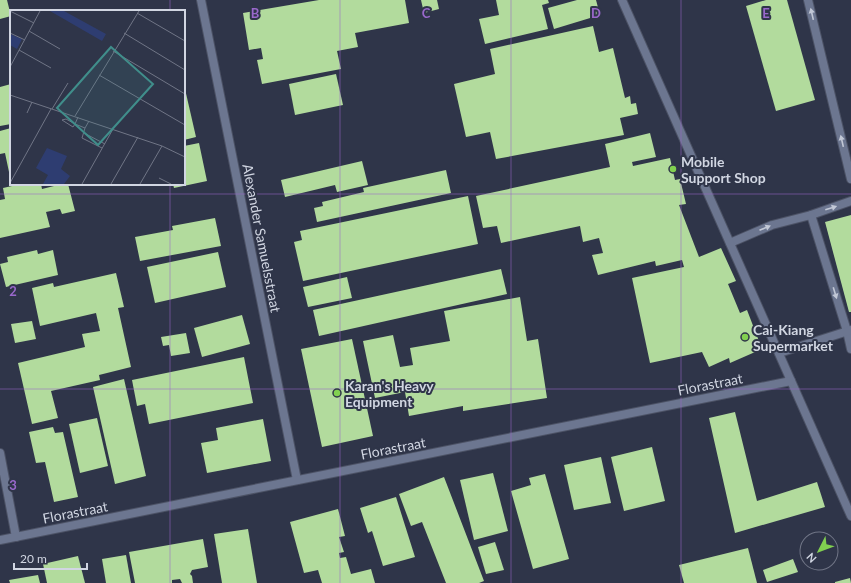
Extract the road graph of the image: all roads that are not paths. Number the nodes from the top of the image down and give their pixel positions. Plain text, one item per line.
1 (201, 0) edge
2 (622, 0) edge
3 (808, 0) edge
4 (851, 178) edge
5 (851, 202) edge
6 (811, 215) junction
7 (730, 243) junction
8 (849, 330) edge
9 (851, 349) edge
10 (779, 353) junction
11 (791, 381) junction
12 (0, 453) edge
13 (297, 480) junction
14 (851, 516) edge
15 (16, 537) junction
16 (0, 540) edge

1 - 13 street, Alexander Samuelsstraat
2 - 7 street
4 -> 3 street
6 -> 5 street
7 -> 6 street
6 -> 8 street
7 - 10 street
8 - 9 street
8 - 10 street
10 - 11 street
11 - 13 street, Florastraat
11 - 14 street
12 - 15 street
13 - 15 street, Florastraat
15 - 16 street, Florastraat

